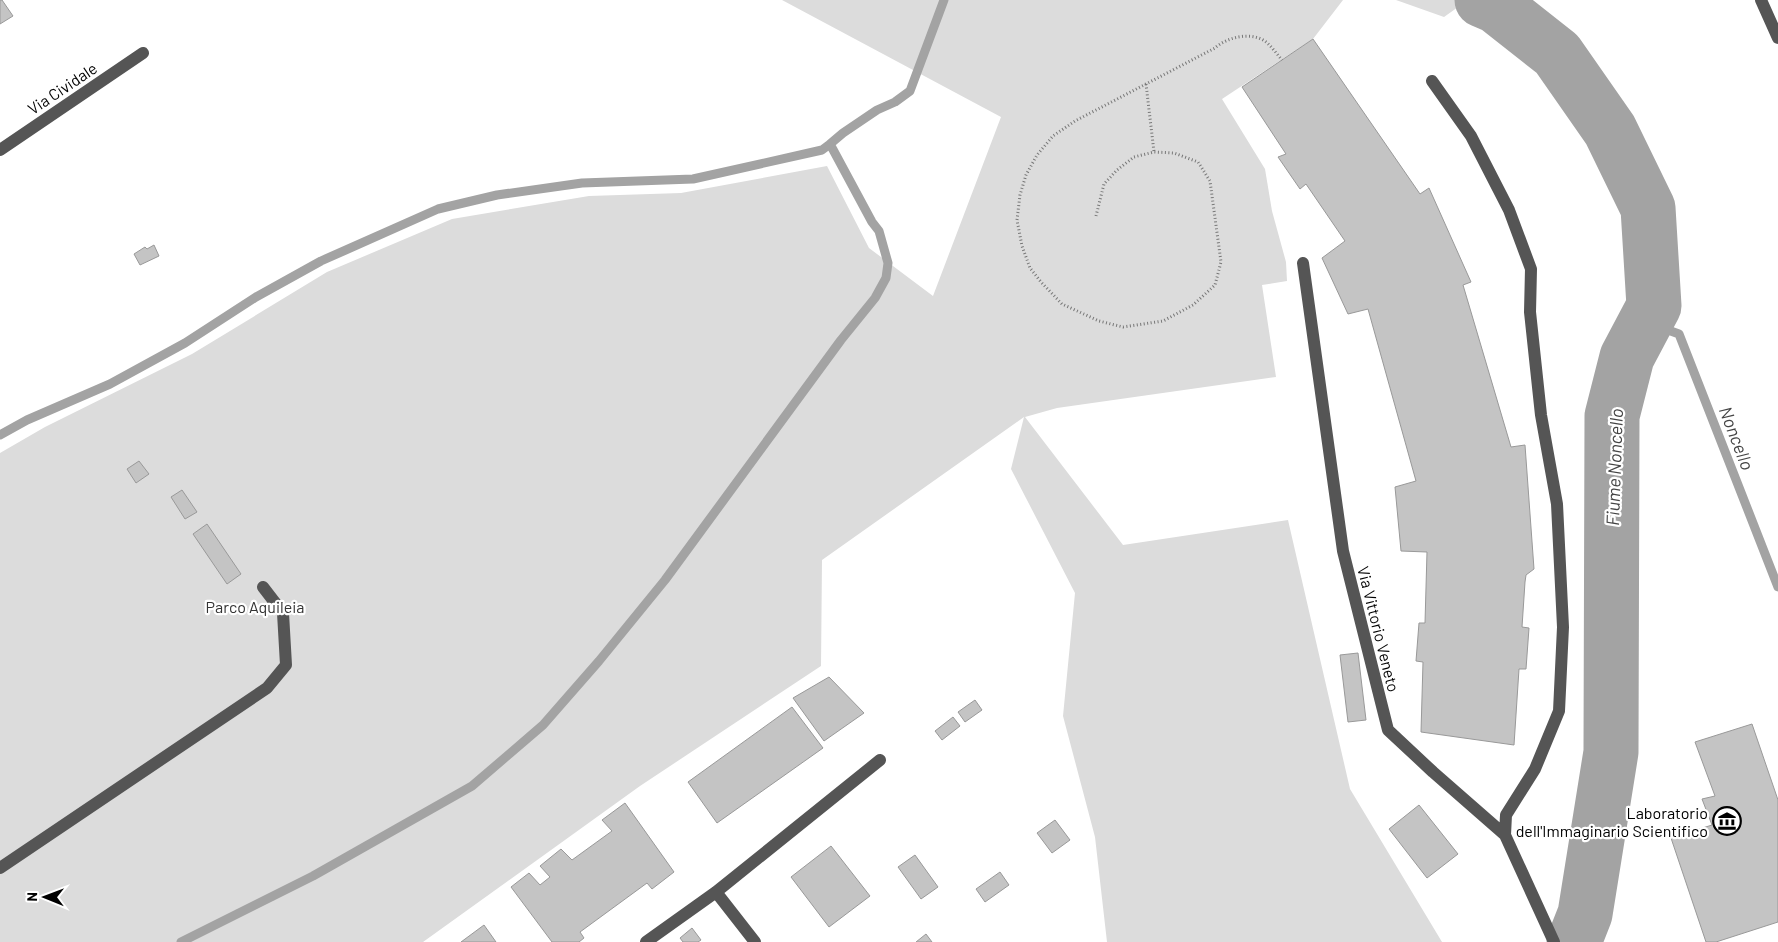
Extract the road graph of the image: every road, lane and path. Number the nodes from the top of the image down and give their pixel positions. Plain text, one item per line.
1 (1761, 0) edge
2 (1778, 38) edge
3 (143, 53) dead end
4 (1282, 60) dead end
5 (1432, 81) dead end
6 (1146, 84) junction
7 (0, 150) edge
8 (1154, 152) junction
9 (1096, 216) dead end
10 (1303, 263) dead end
11 (263, 587) dead end
12 (880, 760) dead end
13 (1505, 835) junction
14 (0, 868) edge
15 (716, 892) junction
16 (646, 942) edge
17 (756, 942) edge
18 (1554, 942) edge

1 - 2 street
3 - 7 street, Via Cividale
4 - 6 path
5 - 13 street
6 - 8 path
6 - 8 path
8 - 9 path
10 - 13 street, Via Vittorio Veneto
11 - 14 street
12 - 15 street
13 - 18 street, Via Vittorio Veneto
15 - 16 street
15 - 17 street

